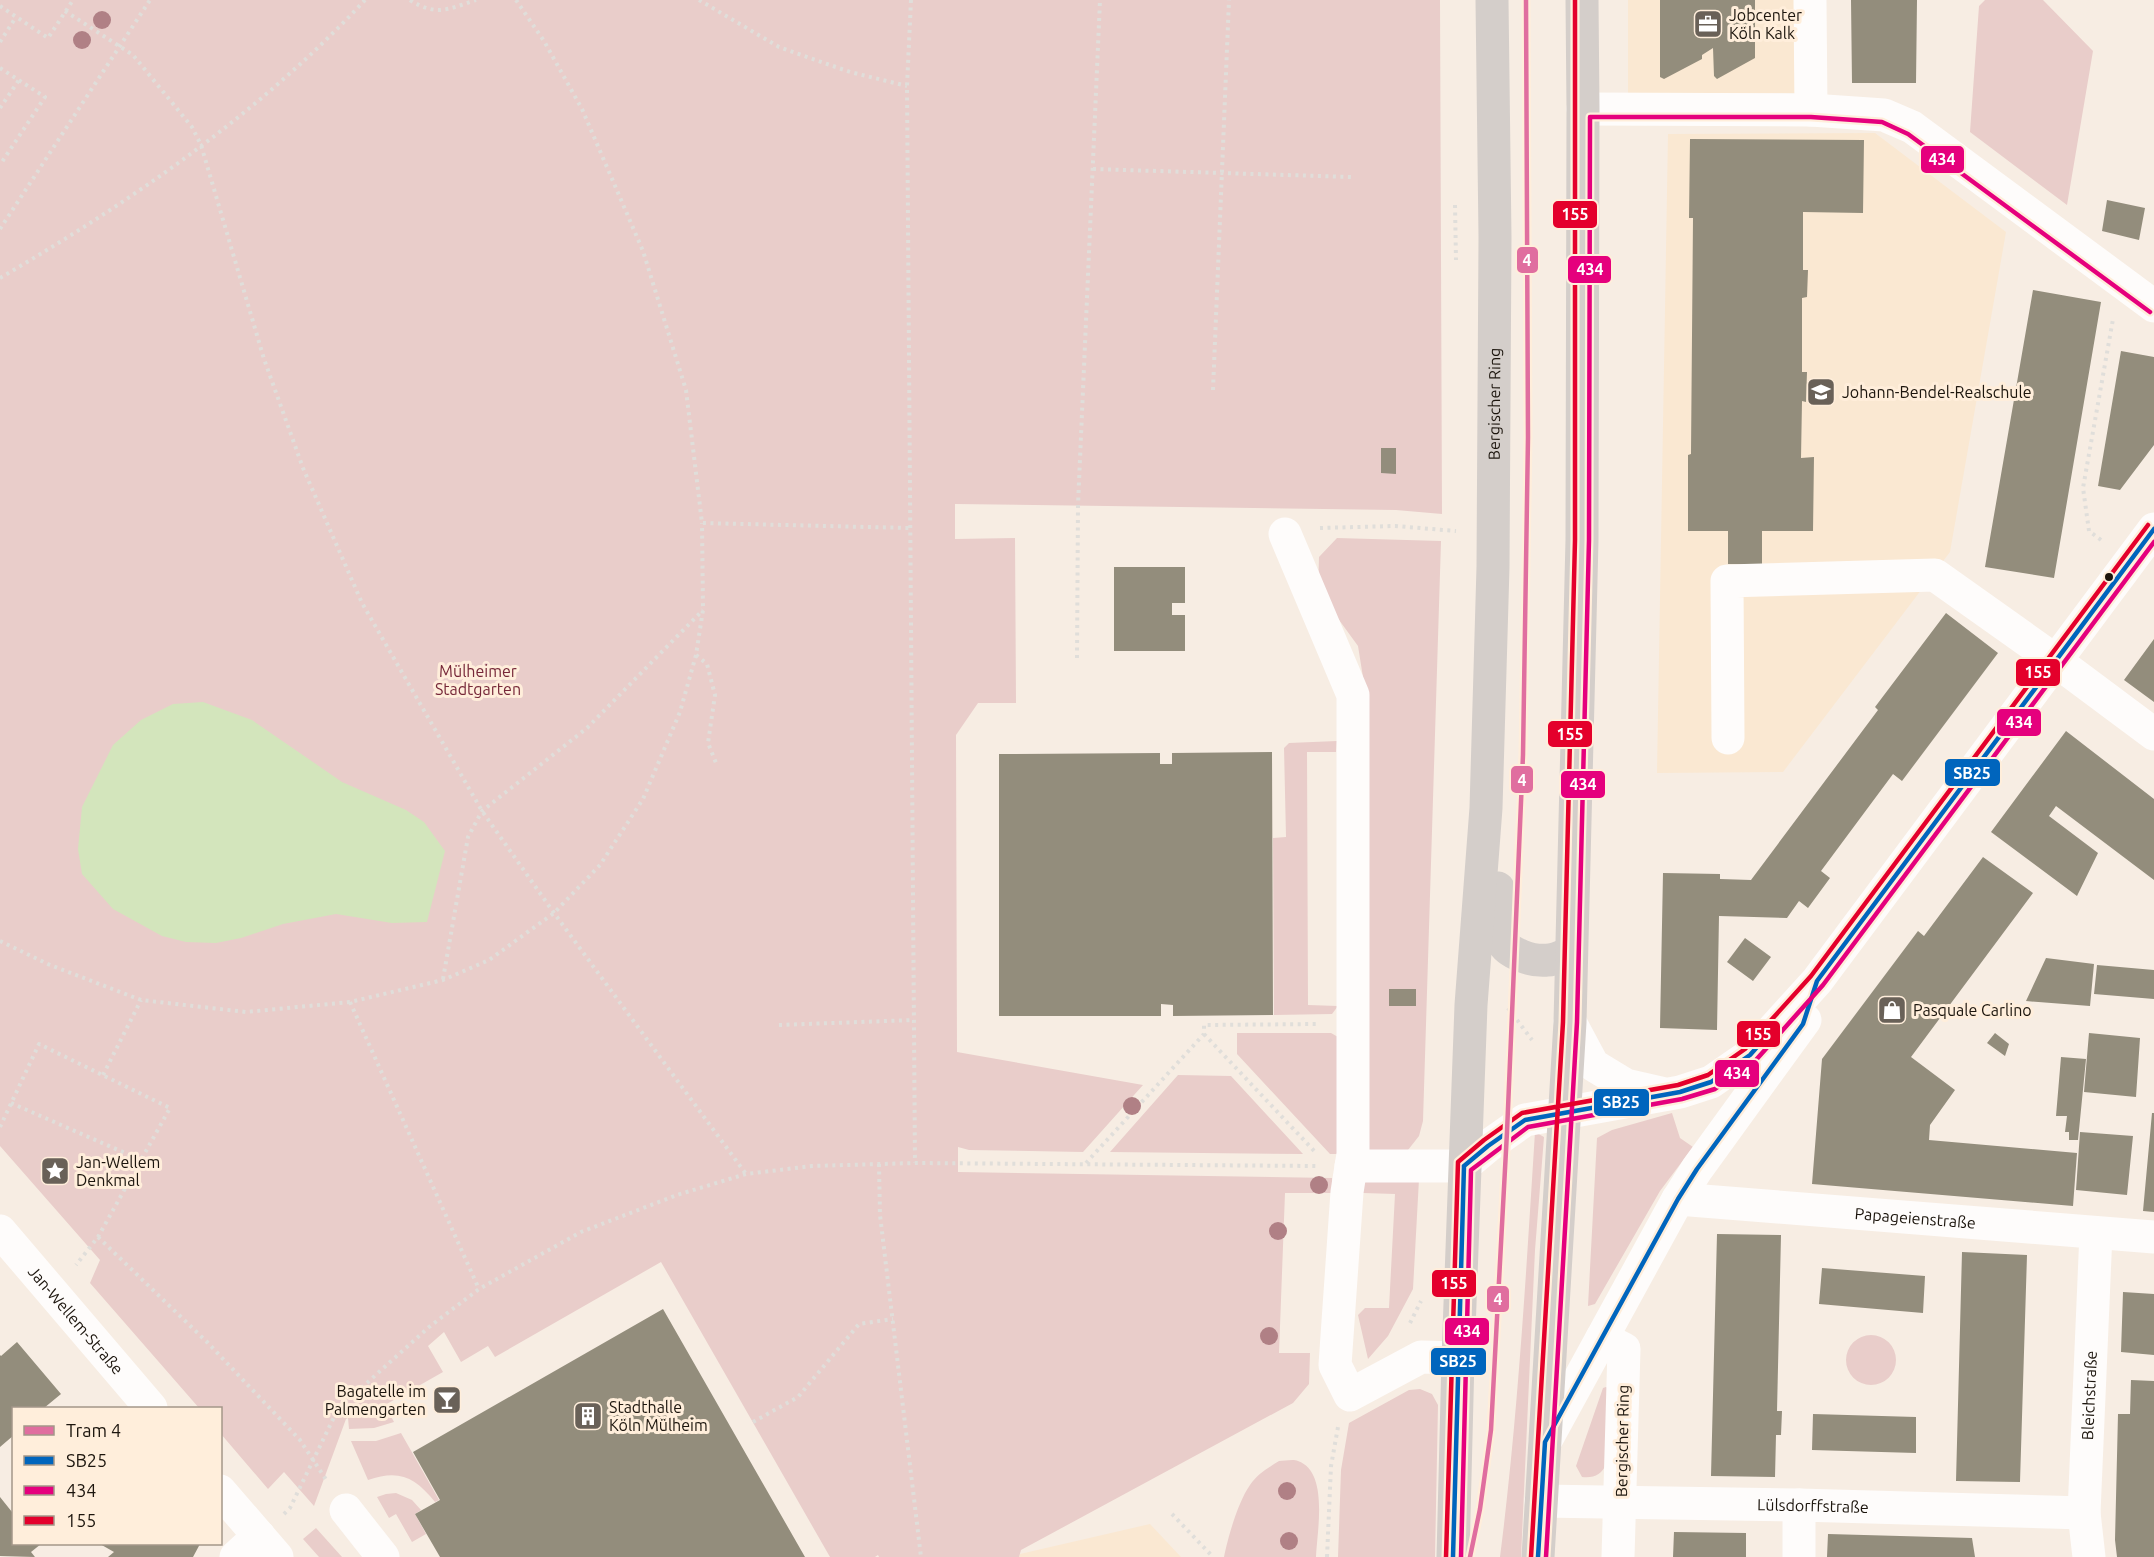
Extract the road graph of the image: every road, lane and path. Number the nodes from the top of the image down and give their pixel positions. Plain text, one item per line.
1 (73, 0) edge
2 (150, 0) edge
3 (365, 0) edge
4 (410, 0) edge
5 (476, 0) edge
6 (516, 0) edge
7 (699, 0) edge
8 (911, 0) edge
9 (1100, 0) edge
10 (1229, 0) edge
11 (1492, 0) edge
12 (1582, 0) edge
13 (1810, 0) edge
14 (0, 6) edge
15 (65, 11) junction
16 (16, 17) junction
17 (0, 42) edge
18 (120, 46) junction
19 (0, 68) edge
20 (19, 80) junction
21 (907, 86) junction
22 (0, 108) edge
23 (1583, 109) junction
24 (1811, 110) junction
25 (201, 145) junction
26 (0, 165) edge
27 (1093, 169) junction
28 (1222, 173) junction
29 (1351, 177) dead end
30 (1455, 201) dead end
31 (0, 230) edge
32 (1456, 271) dead end
33 (0, 278) edge
34 (2119, 280) junction
35 (2154, 306) edge
36 (1214, 390) dead end
37 (702, 523) junction
38 (910, 528) junction
39 (2154, 529) edge
40 (1285, 534) joint
41 (1457, 543) dead end
42 (2130, 561) junction
43 (703, 610) junction
44 (696, 655) junction
45 (1077, 658) dead end
46 (2056, 661) junction
47 (2154, 734) edge
48 (1728, 738) dead end
49 (716, 763) dead end
50 (1486, 808) junction
51 (482, 811) junction
52 (554, 913) junction
53 (0, 941) edge
54 (1571, 953) junction
55 (443, 980) junction
56 (1817, 981) junction
57 (141, 1000) junction
58 (1503, 1001) dead end
59 (350, 1002) junction
60 (914, 1020) junction
61 (1569, 1022) junction
62 (1354, 1023) junction
63 (779, 1025) dead end
64 (1204, 1034) junction
65 (1534, 1042) dead end
66 (103, 1075) junction
67 (1669, 1094) junction
68 (11, 1103) junction
69 (1564, 1112) junction
70 (0, 1127) edge
71 (141, 1160) junction
72 (915, 1163) junction
73 (879, 1164) junction
74 (1085, 1164) junction
75 (1339, 1166) junction
76 (1464, 1166) junction
77 (746, 1174) junction
78 (1678, 1199) junction
79 (2096, 1233) junction
80 (1, 1234) edge
81 (98, 1237) junction
82 (2154, 1237) edge
83 (479, 1289) junction
84 (53, 1294) junction
85 (893, 1319) junction
86 (1602, 1338) junction
87 (1458, 1358) junction
88 (150, 1407) edge
89 (753, 1422) dead end
90 (1545, 1442) junction
91 (313, 1460) junction
92 (222, 1494) edge
93 (1541, 1501) junction
94 (1620, 1502) junction
95 (1799, 1505) junction
96 (346, 1510) dead end
97 (2084, 1513) junction
98 (1172, 1514) dead end
99 (257, 1550) edge
100 (383, 1557) edge
101 (921, 1557) edge
102 (1213, 1557) edge
103 (1453, 1557) edge
104 (1538, 1557) edge
105 (1618, 1557) edge
106 (1799, 1557) edge
107 (2089, 1557) edge

1 - 15 path
2 - 18 path
3 - 25 path
4 - 5 path
6 - 37 path
7 - 21 path
8 - 21 path
9 - 27 path
10 - 28 path
11 - 50 main road, Bergischer Ring
12 - 23 main road
13 - 24 street
14 - 16 path
15 - 16 path
15 - 18 path
16 - 17 path
18 - 25 path
18 - 31 path
19 - 20 path
20 - 22 path
20 - 26 path
21 - 38 path
23 - 24 street
23 - 54 main road
24 - 34 street
25 - 33 path
25 - 51 path
27 - 28 path
27 - 45 path
28 - 29 path
28 - 36 path
30 - 32 path
34 - 35 street
34 - 42 path
37 - 38 path
37 - 43 path
38 - 60 path
39 - 42 street
40 - 41 path
40 - 62 street
42 - 46 street
43 - 44 path
43 - 51 path
44 - 49 path
44 - 52 path
46 - 47 street
46 - 48 street
46 - 56 street
50 - 54 main road
50 - 76 main road, Bergischer Ring
51 - 52 path
51 - 55 path
52 - 55 path
52 - 77 path
53 - 57 path
54 - 61 main road
55 - 59 path
56 - 67 street
56 - 78 street
57 - 59 path
57 - 66 path
58 - 65 path
59 - 83 path
60 - 63 path
60 - 72 path
61 - 67 street
61 - 69 main road
62 - 64 path
62 - 75 street
64 - 74 path
64 - 75 path
66 - 68 path
66 - 71 path
67 - 69 street
68 - 70 path
68 - 71 path
69 - 76 street
69 - 90 main road
71 - 81 path
72 - 73 path
72 - 74 path
73 - 77 path
73 - 85 path
74 - 75 path
75 - 76 street
75 - 87 street
76 - 87 main road
77 - 83 path
78 - 79 street, Papageienstraße
78 - 86 street
79 - 82 street, Papageienstraße
79 - 97 street, Bleichstraße
80 - 84 street, Jan-Wellem-Straße
81 - 84 path
81 - 91 path
83 - 91 path
84 - 88 street, Jan-Wellem-Straße
85 - 89 path
85 - 101 path
86 - 90 street
86 - 94 street, Bergischer Ring
87 - 103 main road
90 - 93 main road
91 - 99 path
92 - 99 street
93 - 94 street, Lülsdorffstraße
93 - 104 main road
94 - 95 street, Lülsdorffstraße
94 - 105 street, Bergischer Ring
95 - 97 street, Lülsdorffstraße
95 - 106 street
96 - 100 street
97 - 107 street, Bleichstraße
98 - 102 path

